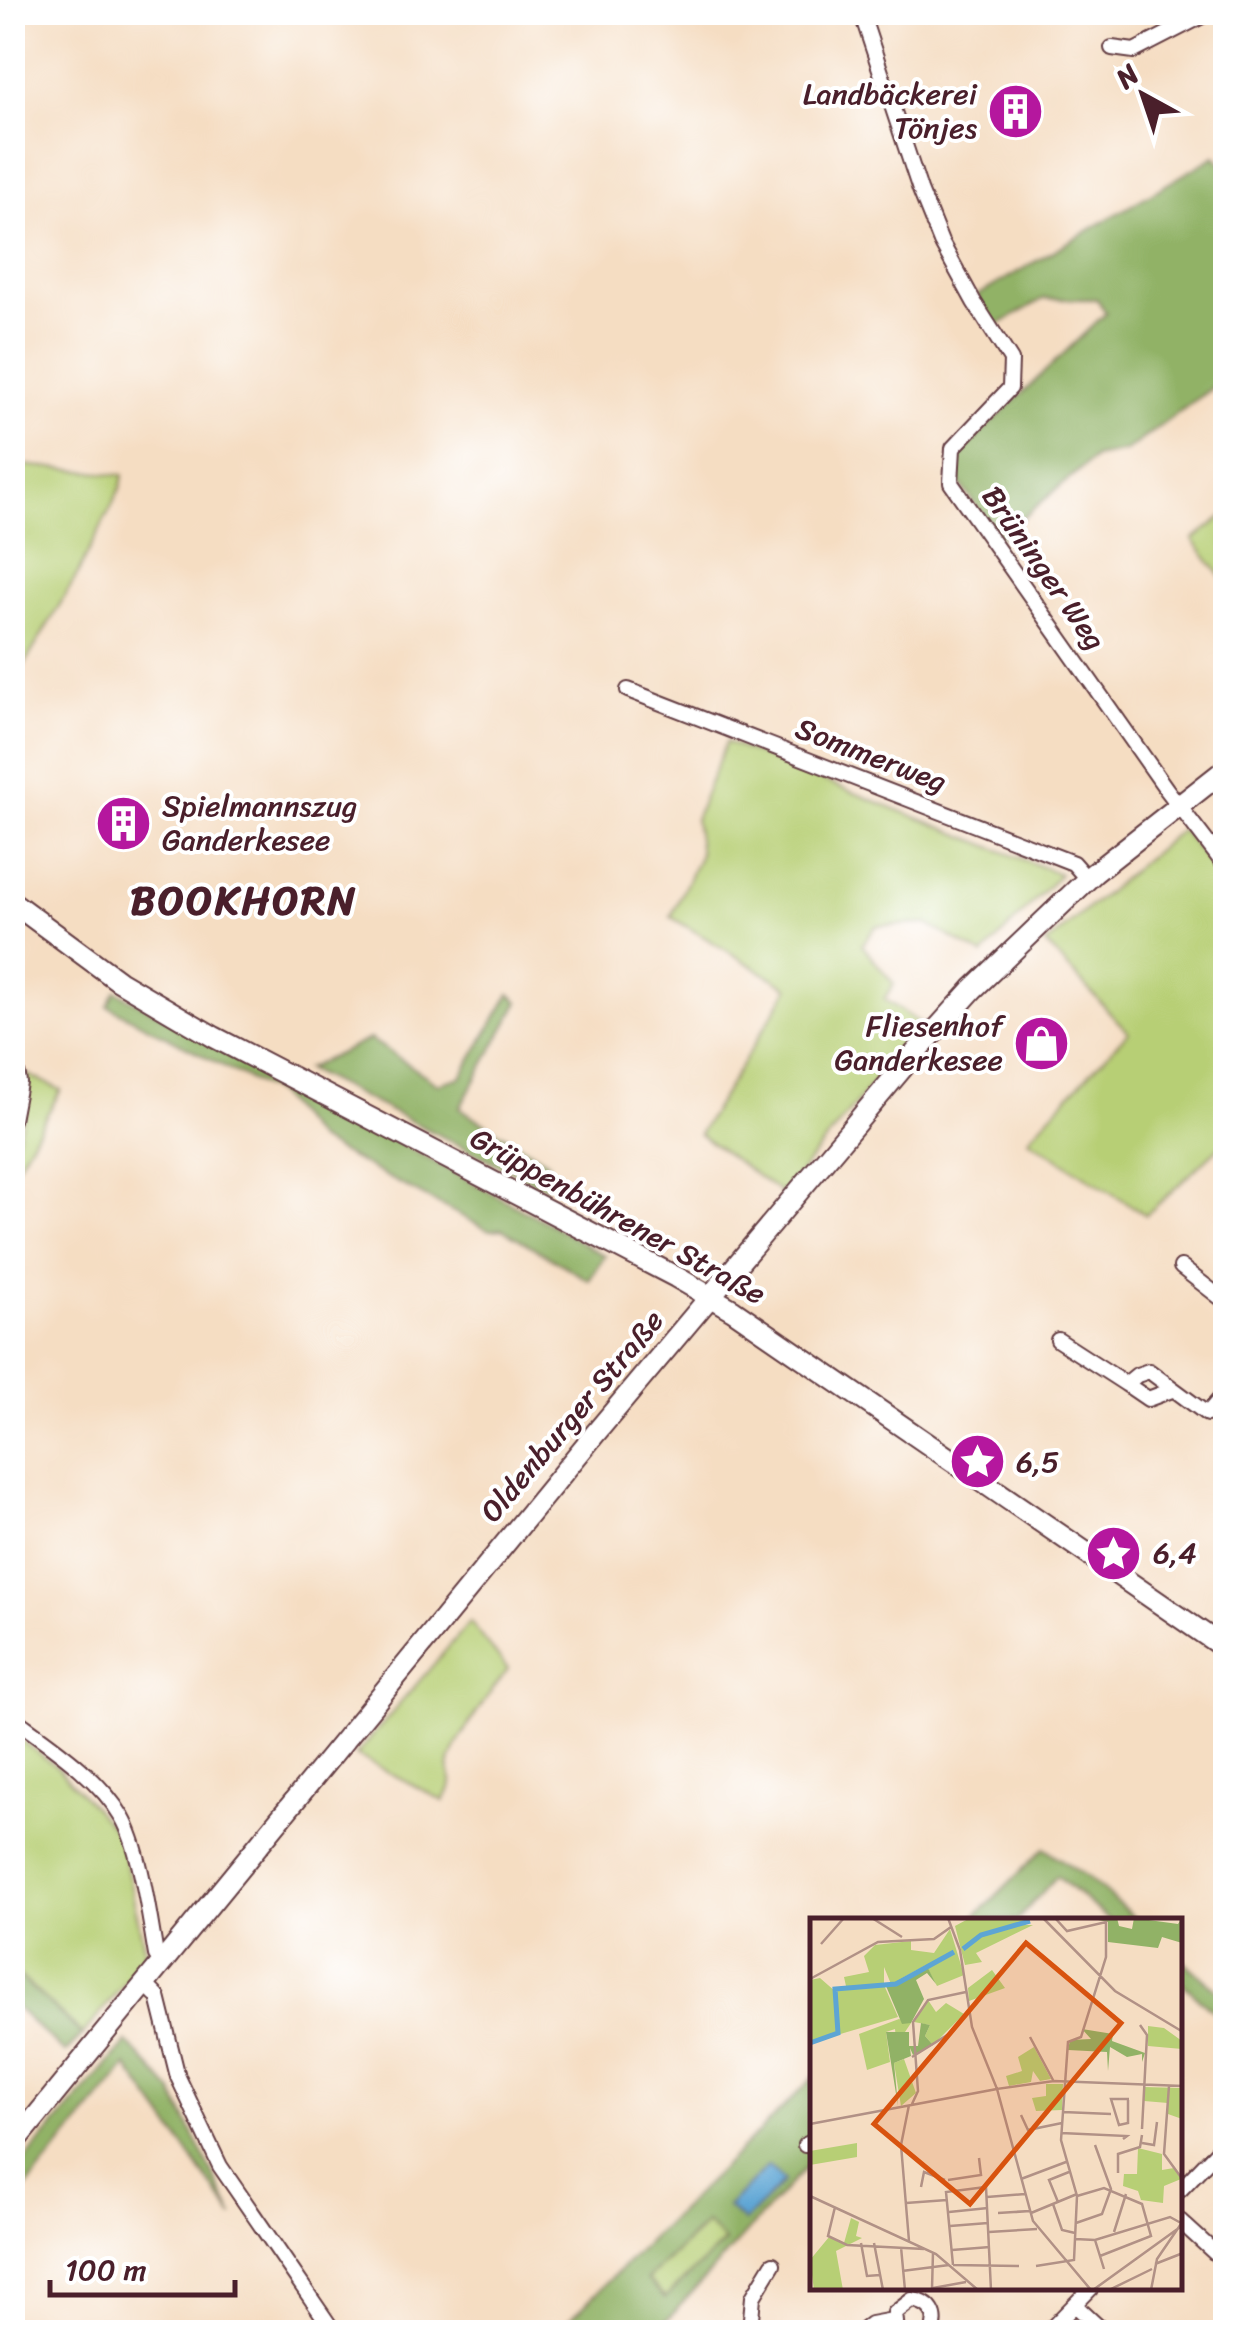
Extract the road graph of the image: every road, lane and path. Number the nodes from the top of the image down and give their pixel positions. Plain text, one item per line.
1 (862, 12) edge
2 (1210, 12) edge
3 (1112, 48) dead end
4 (628, 690) dead end
5 (1226, 769) edge
6 (1180, 804) junction
7 (1226, 867) edge
8 (1087, 880) junction
9 (12, 902) edge
10 (12, 1042) edge
11 (12, 1120) edge
12 (1181, 1267) dead end
13 (710, 1296) junction
14 (1226, 1302) edge
15 (1058, 1340) dead end
16 (1126, 1384) junction
17 (1172, 1390) junction
18 (1226, 1392) edge
19 (1226, 1649) edge
20 (12, 1716) edge
21 (162, 1961) junction
22 (144, 1983) junction
23 (1226, 2142) edge
24 (12, 2146) edge
25 (1183, 2187) edge
26 (1183, 2224) edge
27 (1226, 2263) edge
28 (773, 2264) dead end
29 (1089, 2290) edge
30 (922, 2294) edge
31 (1075, 2305) junction
32 (895, 2326) edge
33 (334, 2332) edge
34 (752, 2332) edge
35 (861, 2332) edge
36 (932, 2332) edge
37 (1048, 2332) edge
38 (1104, 2332) edge

1 - 6 street, Brüninger Weg
2 - 3 street
4 - 8 street, Sommerweg
5 - 6 street, Oldenburger Straße
6 - 7 street, Brüninger Weg
6 - 8 street, Oldenburger Straße
8 - 13 street, Oldenburger Straße
9 - 13 street, Grüppenbührener Straße
10 - 11 street
12 - 14 street
13 - 19 street, Grüppenbührener Straße
13 - 21 street, Oldenburger Straße
15 - 16 street
16 - 17 street
16 - 17 street
17 - 18 street
20 - 21 street
21 - 22 street, Oldenburger Straße
22 - 24 street, Oldenburger Straße
22 - 33 street
23 - 25 street
26 - 27 street
28 - 34 street
29 - 31 street
30 - 32 street
30 - 36 street
31 - 37 street
31 - 38 street
32 - 35 street

